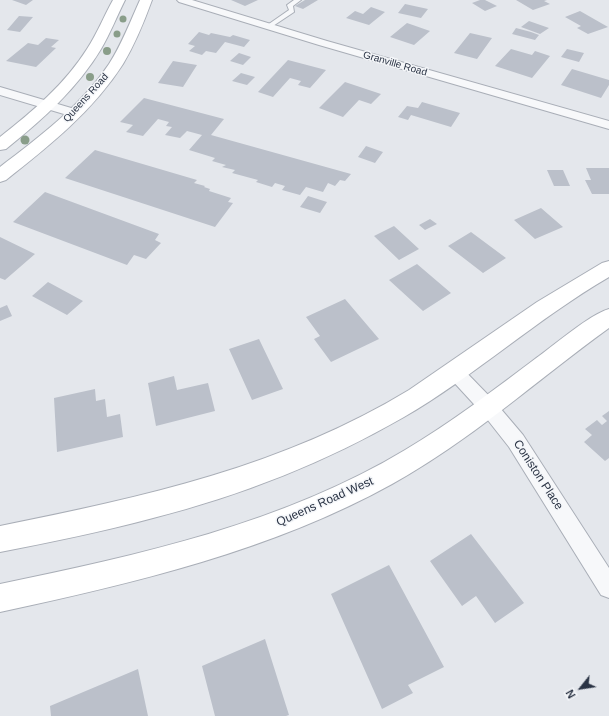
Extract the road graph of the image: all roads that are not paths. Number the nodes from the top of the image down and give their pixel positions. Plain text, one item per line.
1 (119, 0) edge
2 (146, 0) edge
3 (182, 0) edge
4 (298, 0) edge
5 (268, 27) junction
6 (0, 91) edge
7 (48, 105) junction
8 (74, 113) junction
9 (609, 125) edge
10 (0, 145) edge
11 (0, 176) edge
12 (609, 268) edge
13 (609, 317) edge
14 (455, 372) junction
15 (489, 408) junction
16 (0, 539) edge
17 (609, 587) edge
18 (0, 598) edge

1 - 7 street, Queens Road
2 - 8 street, Queens Road
3 - 5 street, Granville Road
4 - 5 lane
5 - 9 street, Granville Road
6 - 7 street
7 - 8 street
7 - 10 street, Queens Road
8 - 11 street, Queens Road
12 - 14 street
13 - 15 street, Queens Road West
14 - 15 street, Coniston Place
14 - 16 street
15 - 17 street, Coniston Place
15 - 18 street, Queens Road West

